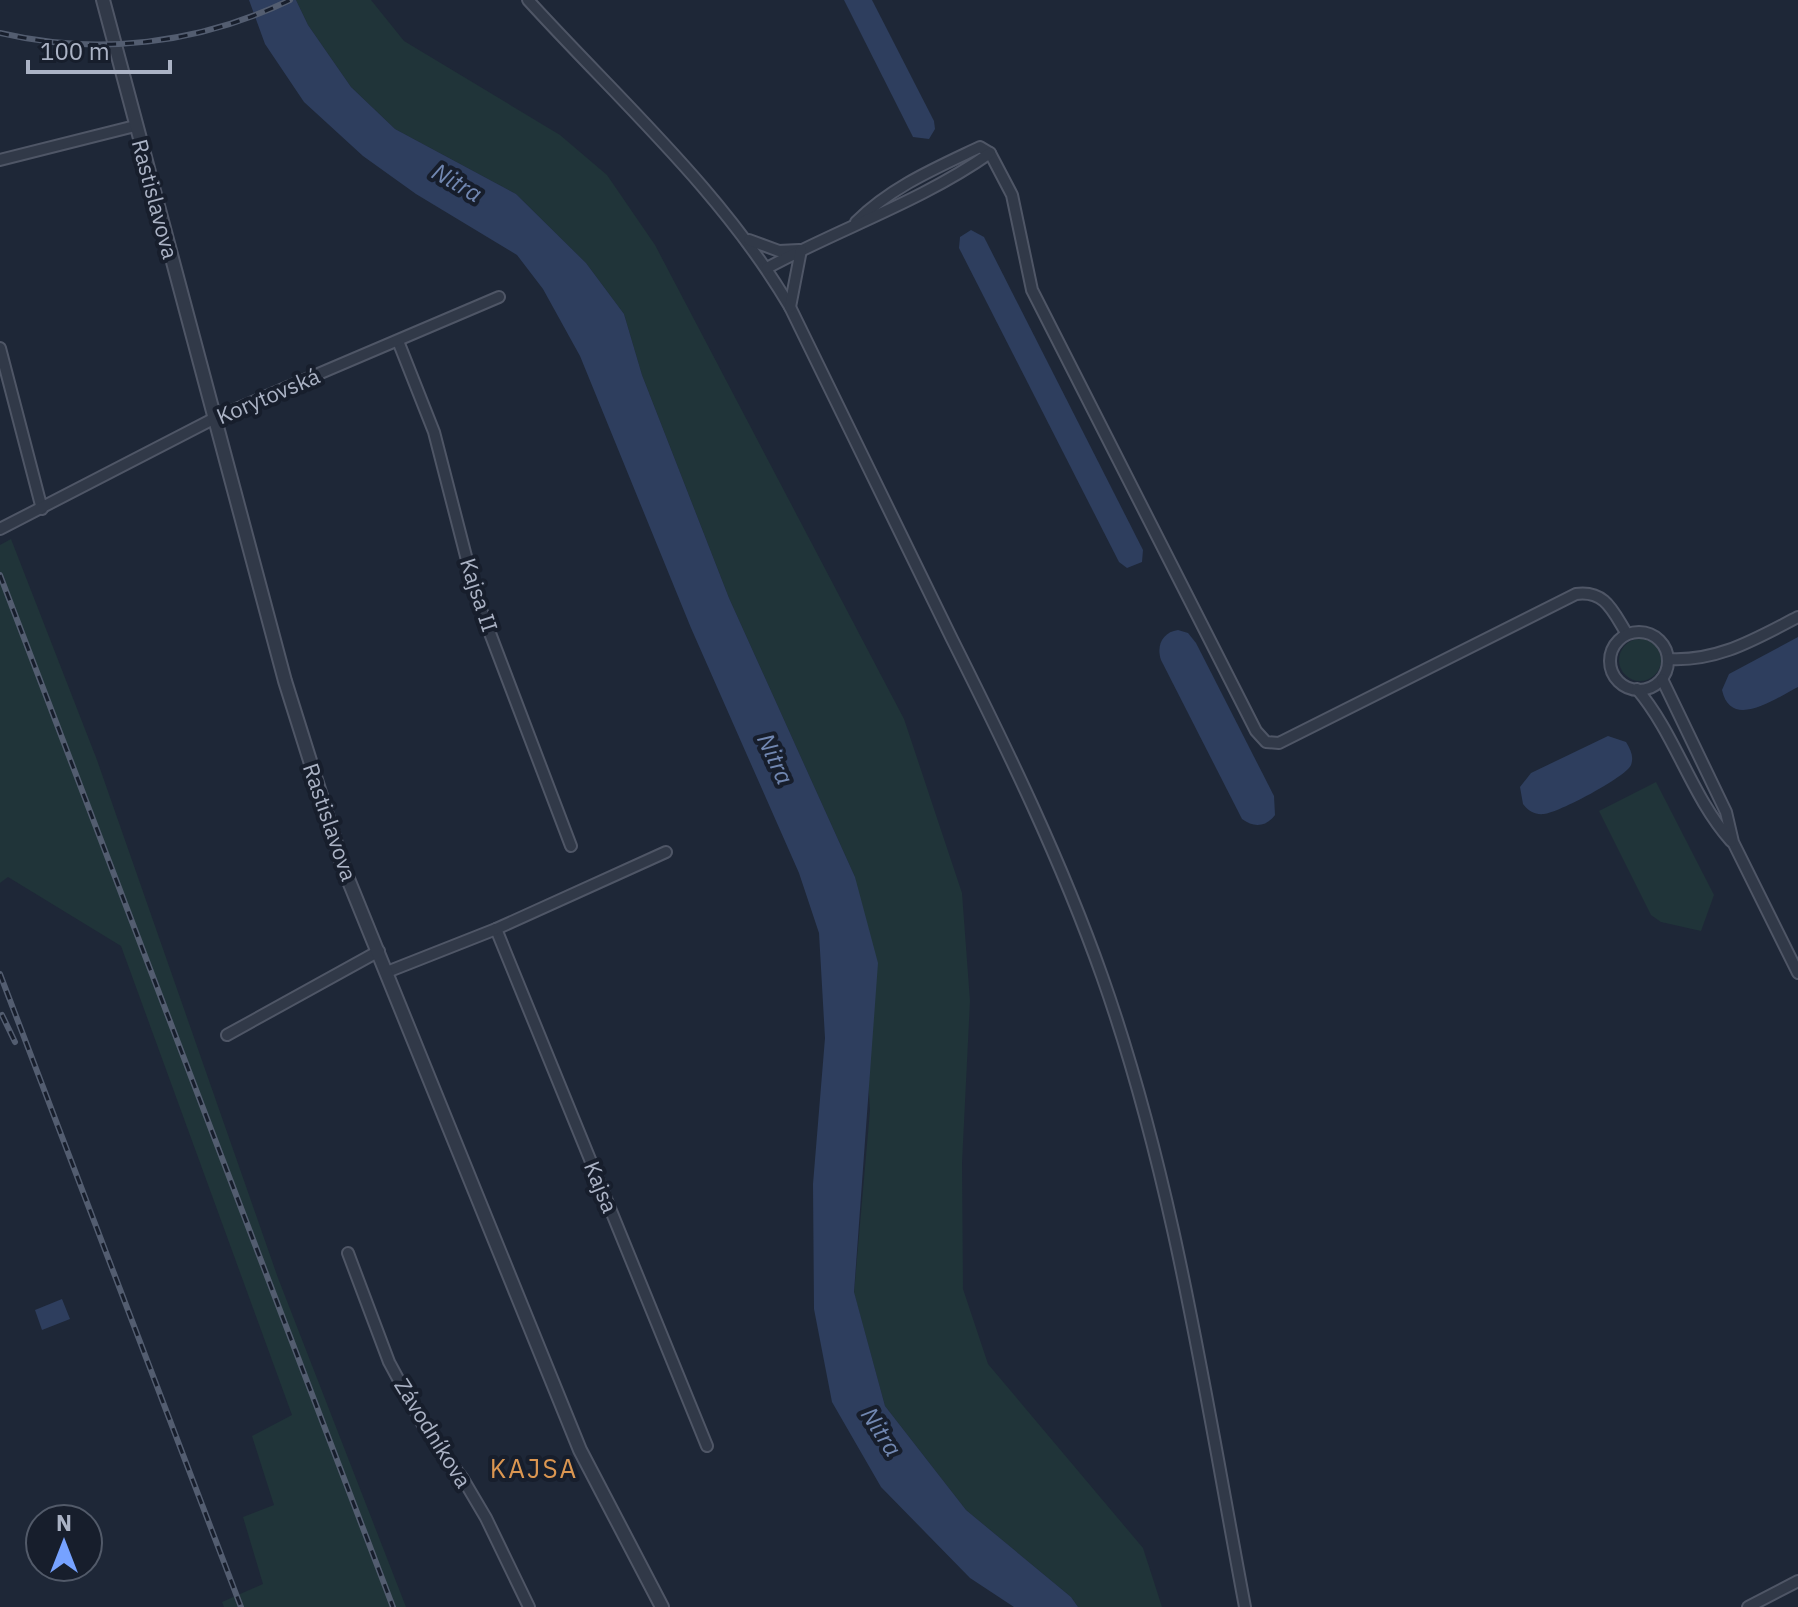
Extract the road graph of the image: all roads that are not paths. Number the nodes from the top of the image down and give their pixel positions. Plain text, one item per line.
1 (103, 0) edge
2 (528, 0) edge
3 (135, 126) junction
4 (0, 160) edge
5 (748, 240) junction
6 (801, 250) junction
7 (767, 268) junction
8 (499, 297) dead end
9 (790, 307) junction
10 (398, 341) junction
11 (0, 348) edge
12 (215, 418) junction
13 (42, 509) junction
14 (0, 529) edge
15 (1798, 617) edge
16 (1627, 634) junction
17 (1668, 659) junction
18 (1662, 679) junction
19 (1637, 689) junction
20 (1733, 842) junction
21 (571, 846) dead end
22 (666, 852) dead end
23 (496, 929) junction
24 (379, 951) junction
25 (387, 972) junction
26 (1798, 973) edge
27 (227, 1035) dead end
28 (348, 1253) dead end
29 (707, 1446) dead end
30 (1798, 1581) edge
31 (529, 1607) edge
32 (662, 1607) edge
33 (1245, 1607) edge
34 (1748, 1607) edge

1 - 3 street, Rastislavova
2 - 5 street
3 - 4 street
3 - 12 street, Rastislavova
5 - 6 street
5 - 7 street
6 - 7 street
6 - 9 street
6 - 16 street
7 - 9 street
8 - 10 street, Korytovská
9 - 33 street
10 - 12 street, Korytovská
10 - 21 street, Kajsa II
11 - 13 street
12 - 13 street, Korytovská
12 - 24 street, Rastislavova
13 - 14 street, Korytovská
15 - 17 street
16 - 17 street
16 - 19 street
17 - 18 street
18 - 19 street
18 - 20 street
19 - 20 street
20 - 26 street
22 - 23 street
23 - 25 street
23 - 29 street, Kajsa
24 - 25 street, Rastislavova
24 - 27 street
25 - 32 street, Rastislavova
28 - 31 street, Závodníkova
30 - 34 street

